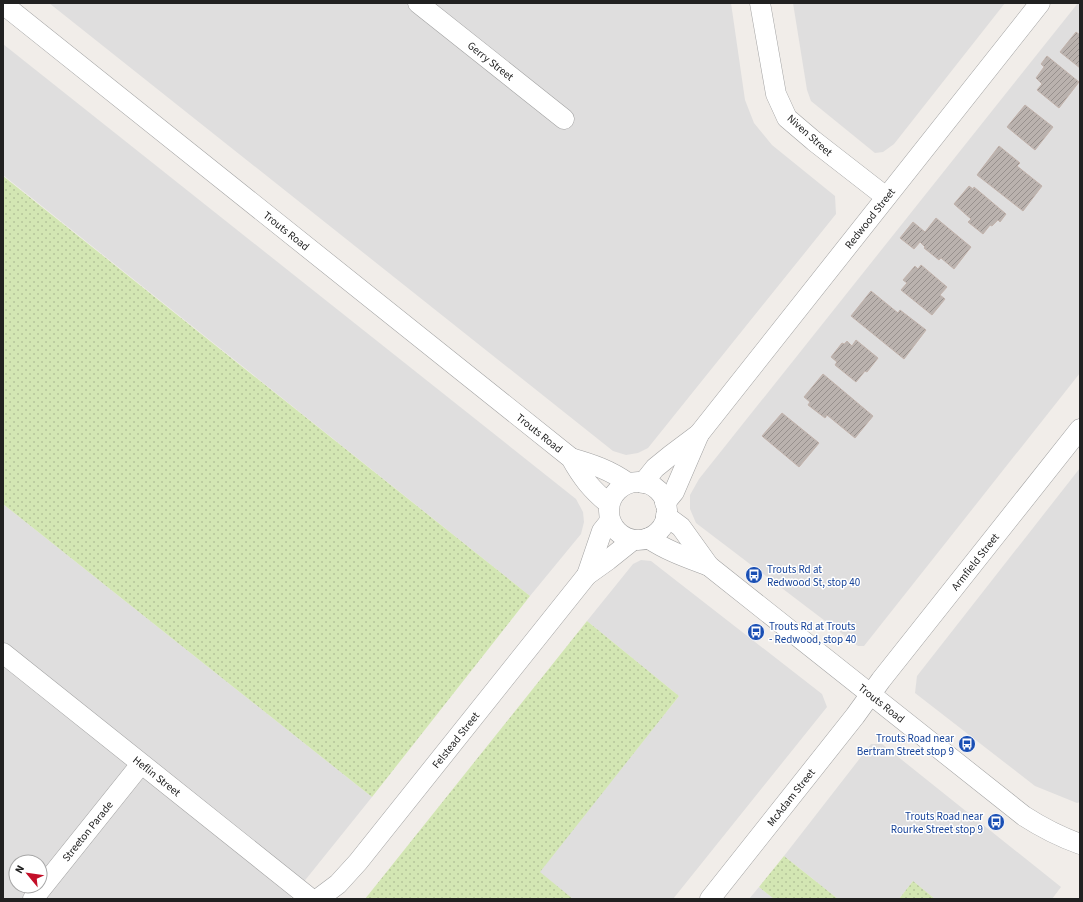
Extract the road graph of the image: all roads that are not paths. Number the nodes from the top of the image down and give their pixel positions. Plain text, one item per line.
1 (418, 3) edge
2 (760, 3) edge
3 (1040, 3) edge
4 (3, 4) edge
5 (564, 119) dead end
6 (886, 197) junction
7 (1080, 429) edge
8 (699, 434) junction
9 (571, 458) junction
10 (636, 483) junction
11 (666, 509) junction
12 (610, 513) junction
13 (640, 539) junction
14 (709, 566) junction
15 (587, 575) junction
16 (3, 653) edge
17 (870, 694) junction
18 (142, 764) junction
19 (1080, 844) edge
20 (33, 899) edge
21 (311, 899) edge
22 (318, 899) edge
23 (710, 899) edge

1 - 5 street, Gerry Street
2 - 6 street, Niven Street
3 - 6 street, Redwood Street
4 - 9 street, Trouts Road
6 - 8 street, Redwood Street
7 - 17 street, Armfield Street
8 - 10 street, Redwood Street
8 - 11 street, Redwood Street
9 - 10 street, Trouts Road
9 - 12 street, Trouts Road
10 - 11 street
10 - 12 street
11 - 13 street
11 - 14 street, Trouts Road
12 - 13 street
12 - 15 street, Felstead Street
13 - 14 street, Trouts Road
13 - 15 street, Felstead Street
14 - 17 street, Trouts Road
15 - 22 street, Felstead Street
16 - 18 street, Heflin Street
17 - 19 street, Trouts Road
17 - 23 street, McAdam Street
18 - 20 street, Streeton Parade
18 - 21 street, Heflin Street

